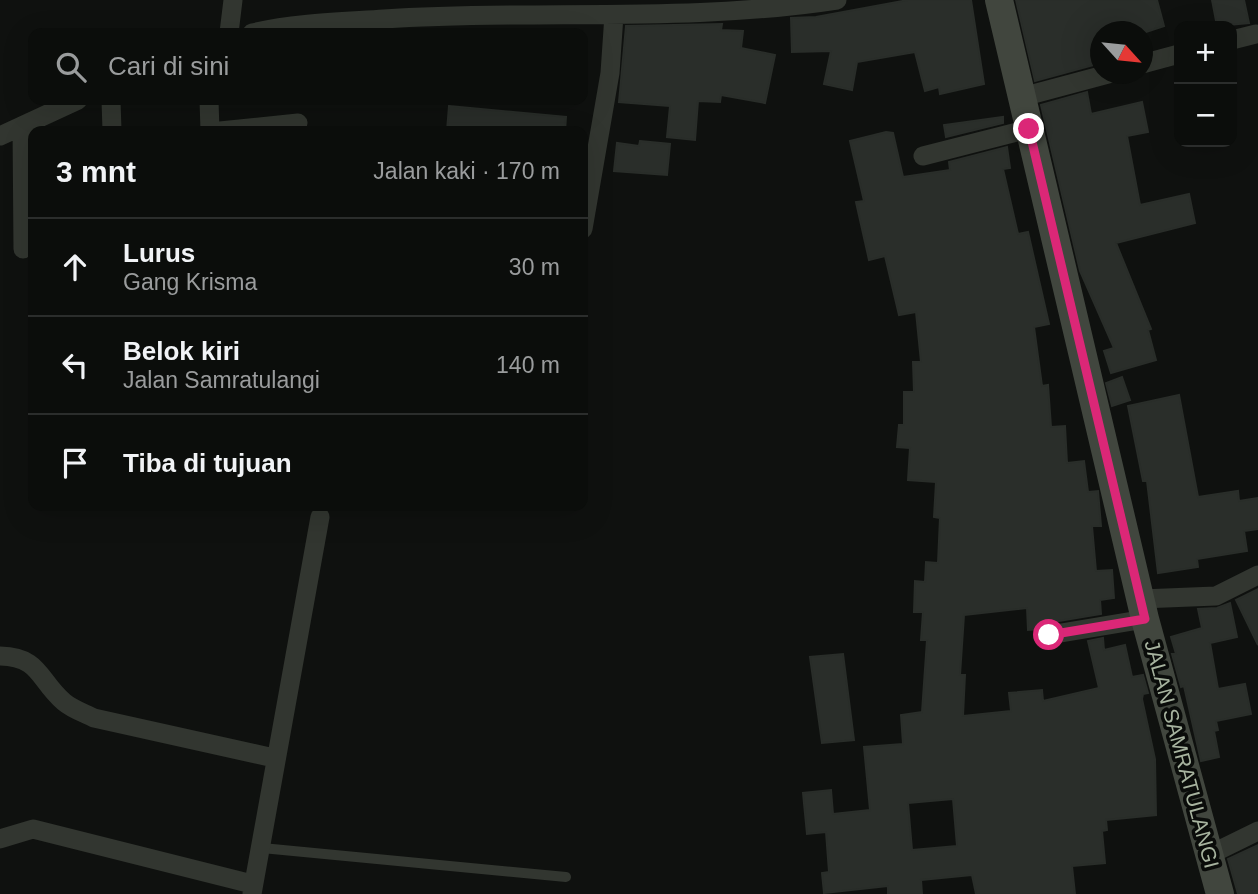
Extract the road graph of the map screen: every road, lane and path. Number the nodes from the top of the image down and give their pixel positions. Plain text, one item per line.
1 (233, 0) edge
2 (837, 0) edge
3 (999, 0) edge
4 (614, 15) junction
5 (230, 28) edge
6 (282, 28) edge
7 (1256, 34) dead end
8 (1237, 39) edge
9 (1174, 55) edge
10 (1153, 61) edge
11 (1090, 79) edge
12 (1022, 97) junction
13 (67, 105) edge
14 (111, 105) edge
15 (209, 105) edge
16 (298, 123) dead end
17 (22, 126) junction
18 (112, 126) edge
19 (210, 126) edge
20 (269, 126) edge
21 (1029, 129) junction
22 (0, 136) edge
23 (590, 154) edge
24 (923, 156) dead end
25 (588, 175) edge
26 (23, 249) dead end
27 (320, 517) dead end
28 (1258, 575) edge
29 (1143, 609) junction
30 (1049, 635) dead end
31 (0, 656) edge
32 (274, 758) junction
33 (1258, 831) edge
34 (0, 839) edge
35 (262, 848) junction
36 (1209, 855) junction
37 (566, 877) dead end
38 (252, 889) edge
39 (1220, 894) edge

1 - 5 street
2 - 4 street
3 - 12 main road, JALAN SAMRATULANGI
4 - 6 street
4 - 23 street
7 - 8 street
9 - 10 street
11 - 12 street
12 - 21 main road, JALAN SAMRATULANGI
13 - 17 street
14 - 18 street
15 - 19 street
16 - 20 street
17 - 22 street
17 - 26 street
21 - 24 street
21 - 29 main road, JALAN SAMRATULANGI
23 - 25 street
27 - 32 street
28 - 29 street
29 - 30 street
29 - 36 main road, JALAN SAMRATULANGI
31 - 32 street
32 - 35 street
33 - 36 street
34 - 38 street
35 - 37 lane
35 - 38 street
36 - 39 main road, JALAN SAMRATULANGI

